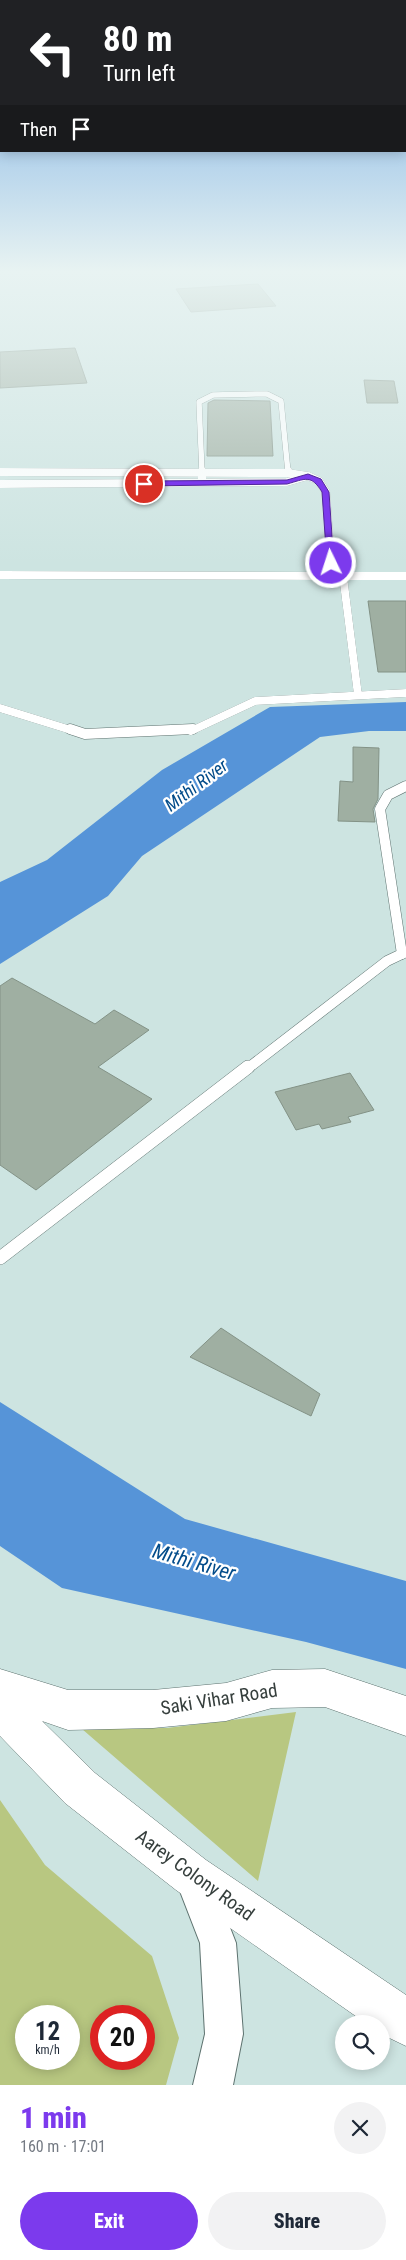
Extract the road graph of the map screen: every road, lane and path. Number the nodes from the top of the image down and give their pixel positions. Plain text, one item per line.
1 (0, 472) edge
2 (105, 472) junction
3 (201, 473) junction
4 (288, 473) junction
5 (308, 476) junction
6 (203, 483) junction
7 (0, 484) edge
8 (106, 484) junction
9 (331, 563) dead end
10 (0, 575) edge
11 (322, 576) dead end
12 (406, 576) edge
13 (406, 693) edge
14 (358, 695) junction
15 (0, 708) edge
16 (406, 786) edge
17 (404, 953) edge
18 (0, 1258) edge
19 (1, 1692) edge
20 (406, 1716) edge
21 (191, 1875) junction
22 (406, 2023) edge
23 (213, 2085) edge

1 - 2 lane
2 - 3 lane
2 - 8 lane
3 - 4 lane
3 - 4 lane
3 - 6 lane
4 - 5 lane
5 - 6 lane
5 - 9 lane
6 - 8 lane
7 - 8 lane
10 - 11 lane
12 - 14 lane
13 - 14 lane
14 - 15 lane
16 - 17 lane
17 - 18 lane
19 - 20 main road, Saki Vihar Road
19 - 21 main road, Aarey Colony Road
21 - 22 main road, Aarey Colony Road
21 - 23 street

